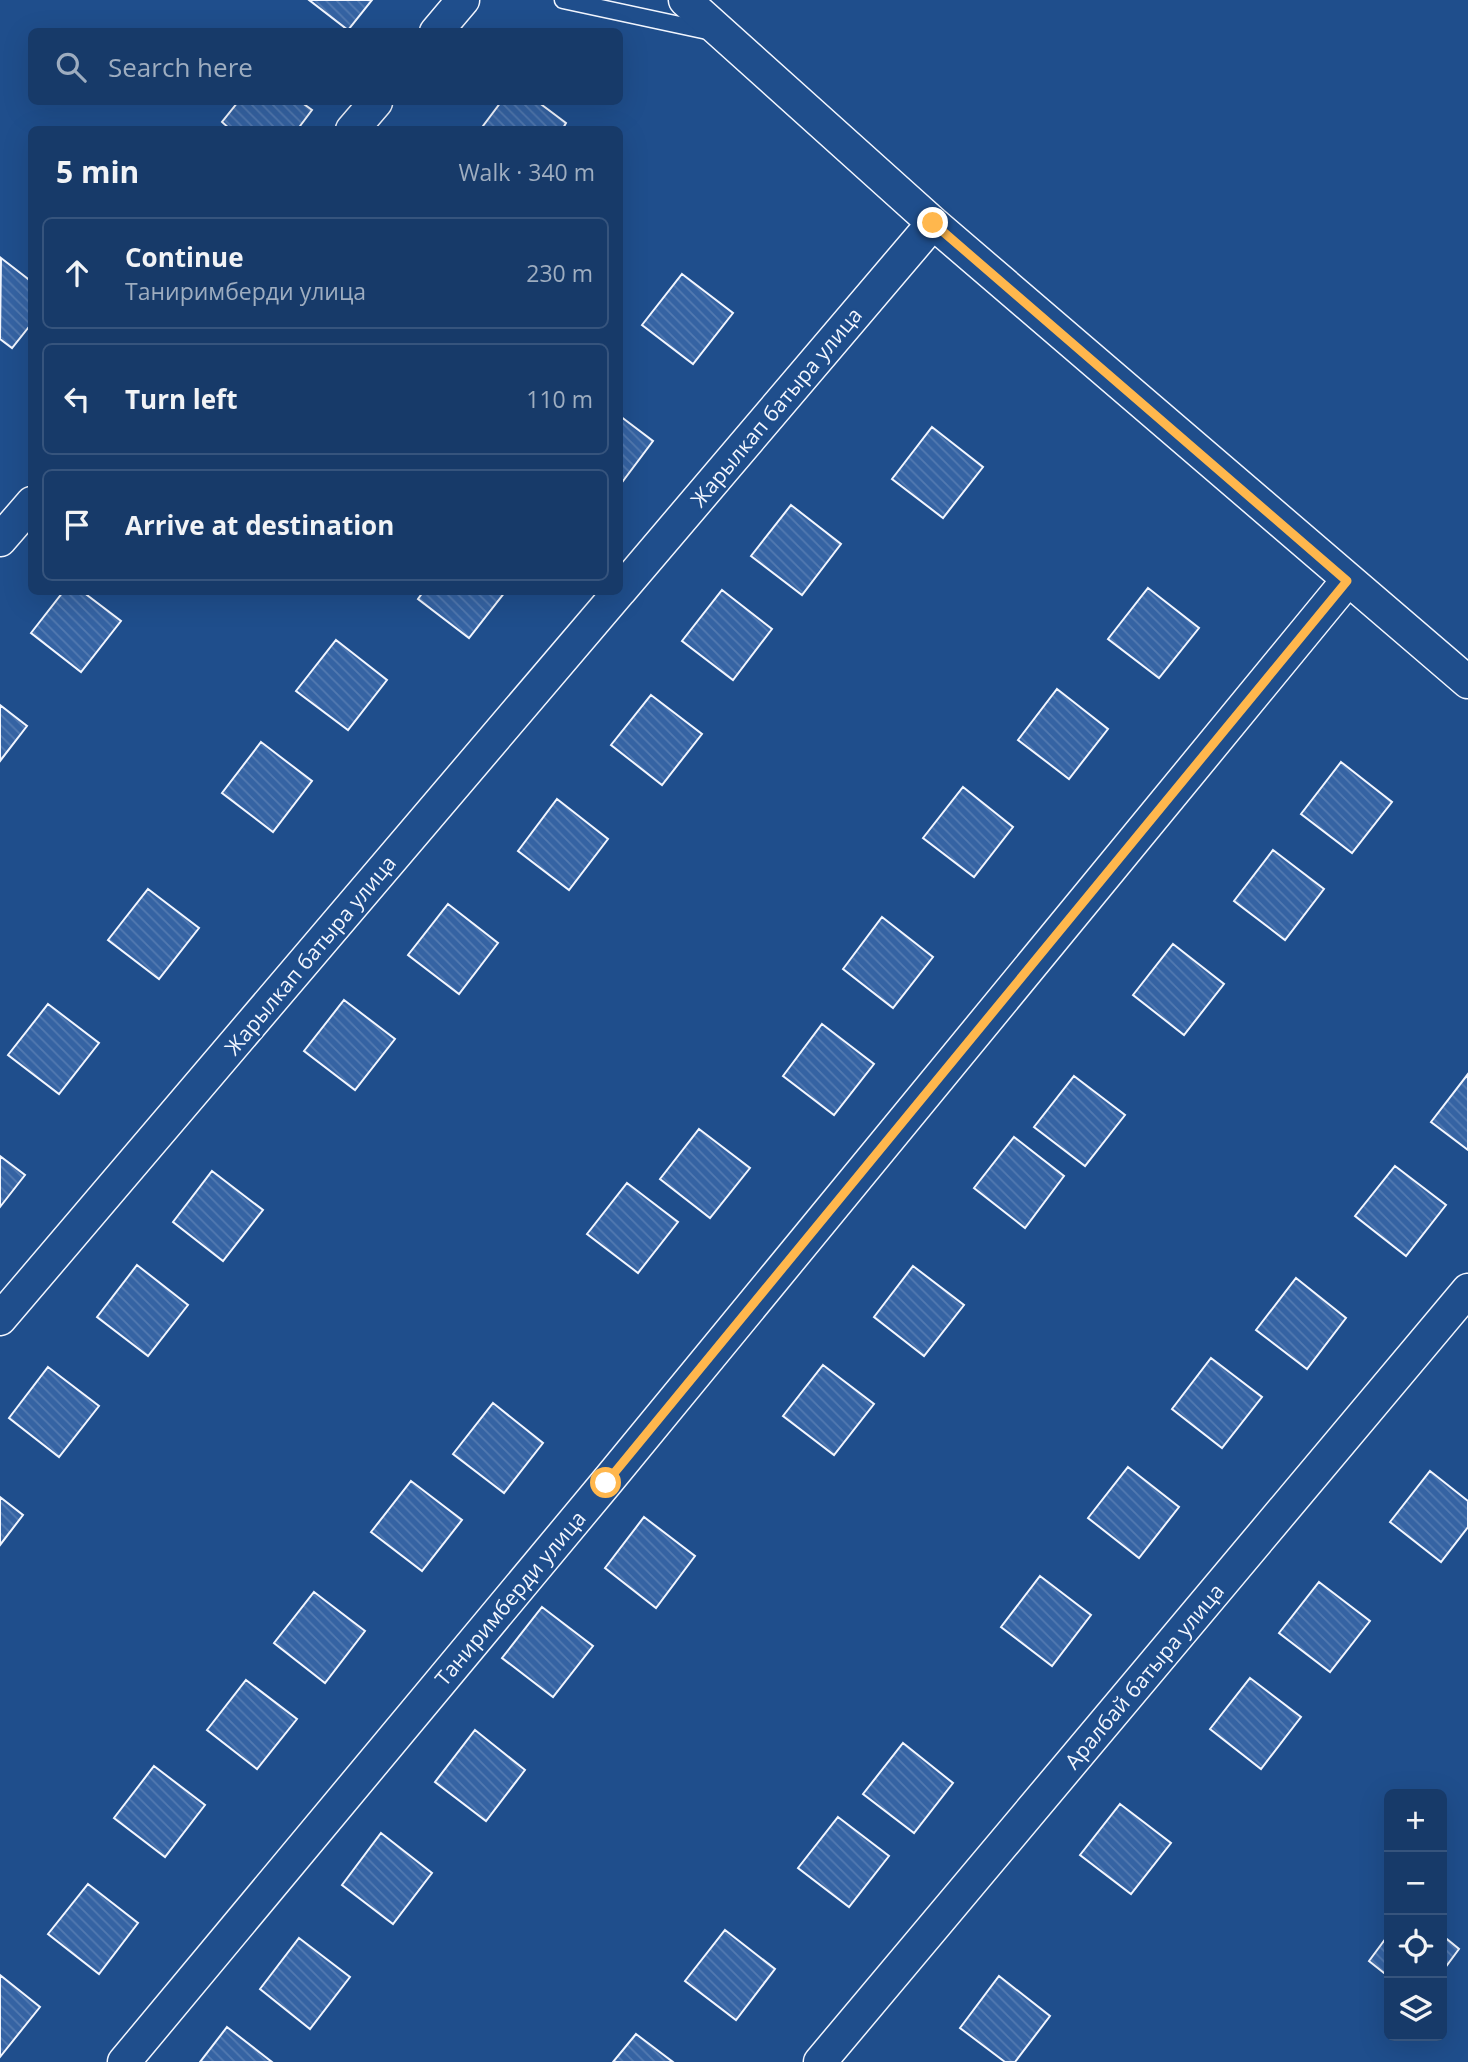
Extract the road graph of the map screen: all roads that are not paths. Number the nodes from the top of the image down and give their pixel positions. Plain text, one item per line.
1 (463, 0) edge
2 (563, 0) edge
3 (685, 0) edge
4 (439, 28) edge
5 (720, 34) junction
6 (373, 105) edge
7 (355, 126) edge
8 (933, 223) junction
9 (28, 508) edge
10 (0, 540) edge
11 (1347, 581) junction
12 (623, 586) edge
13 (616, 595) edge
14 (1468, 682) edge
15 (1468, 1290) edge
16 (0, 1319) edge
17 (124, 2062) edge
18 (820, 2062) edge

1 - 4 street
2 - 5 lane
3 - 5 street
5 - 8 street
6 - 7 street
8 - 11 street
8 - 12 street, Жарылкап батыра улица
9 - 10 street
11 - 14 street
11 - 17 street, Таниримберди улица
13 - 16 street, Жарылкап батыра улица
15 - 18 street, Аралбай батыра улица

